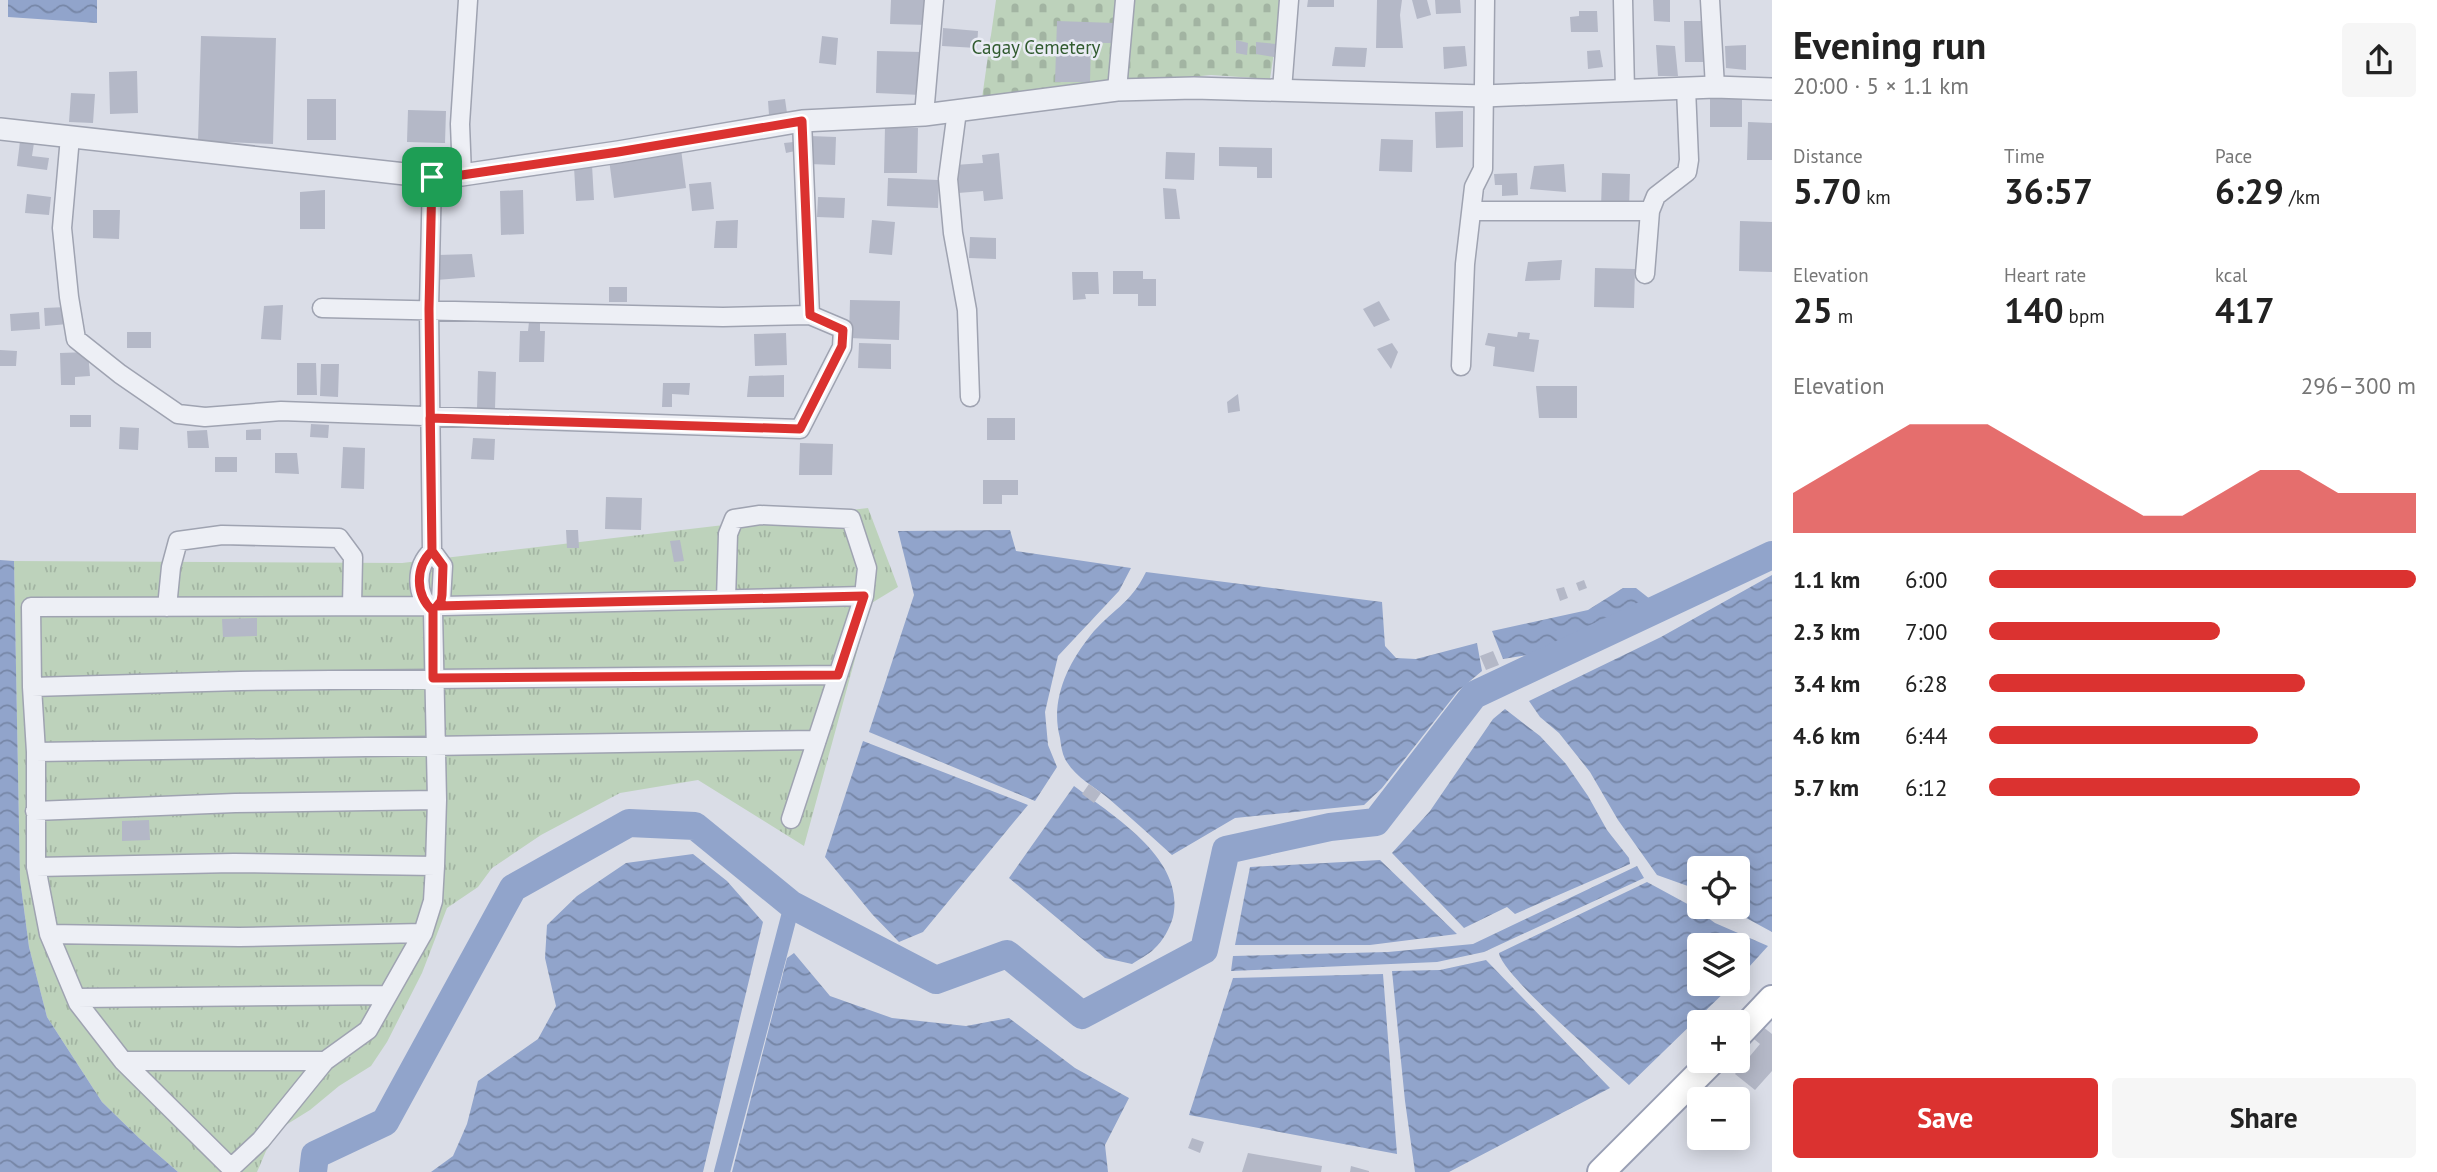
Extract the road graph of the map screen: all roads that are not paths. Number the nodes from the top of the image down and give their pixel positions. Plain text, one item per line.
1 (468, 0) edge
2 (934, 0) edge
3 (1125, 0) edge
4 (1289, 0) edge
5 (1485, 0) edge
6 (1623, 0) edge
7 (1710, 0) edge
8 (1715, 87) junction
9 (1686, 88) junction
10 (1772, 89) edge
11 (1117, 90) junction
12 (1282, 90) junction
13 (1625, 91) junction
14 (1484, 96) junction
15 (957, 111) junction
16 (924, 115) junction
17 (802, 121) junction
18 (0, 129) edge
19 (70, 138) junction
20 (462, 175) junction
21 (432, 177) junction
22 (1472, 211) junction
23 (1650, 211) junction
24 (1645, 274) dead end
25 (321, 308) dead end
26 (429, 309) junction
27 (810, 315) junction
28 (1461, 366) dead end
29 (970, 397) dead end
30 (430, 418) junction
31 (864, 596) junction
32 (726, 599) junction
33 (352, 606) junction
34 (167, 607) junction
35 (432, 607) junction
36 (838, 675) junction
37 (433, 678) junction
38 (32, 687) junction
39 (817, 740) junction
40 (435, 744) junction
41 (36, 752) junction
42 (437, 800) junction
43 (35, 811) junction
44 (790, 819) dead end
45 (435, 866) junction
46 (36, 867) junction
47 (423, 933) junction
48 (49, 934) junction
49 (388, 995) junction
50 (76, 998) junction
51 (1772, 999) edge
52 (1750, 1022) edge
53 (123, 1061) junction
54 (326, 1061) junction
55 (1700, 1073) edge
56 (1601, 1172) edge

1 - 20 street
2 - 16 street
3 - 11 street
4 - 12 street
5 - 14 street
6 - 13 street
7 - 8 street
8 - 9 street
8 - 10 street
9 - 13 street
9 - 23 street
11 - 12 street
11 - 15 street
12 - 14 street
13 - 14 street
14 - 22 street
15 - 16 street
15 - 29 street
16 - 17 street
17 - 20 street
17 - 27 street
18 - 19 street
19 - 21 street
19 - 30 street
20 - 21 street
21 - 26 street
22 - 23 street
22 - 28 street
23 - 24 street
25 - 26 street
26 - 27 street
26 - 30 street
27 - 30 street
30 - 35 street
31 - 32 street
31 - 32 street
31 - 36 street
32 - 35 street
33 - 34 street
33 - 34 street
33 - 35 street
34 - 38 street
35 - 37 street
36 - 37 street
36 - 39 street
37 - 38 street
37 - 40 street
38 - 41 street
39 - 40 street
39 - 44 street
40 - 41 street
40 - 42 street
41 - 43 street
42 - 43 street
42 - 45 street
43 - 46 street
45 - 46 street
45 - 47 street
46 - 48 street
47 - 48 street
47 - 49 street
48 - 50 street
49 - 50 street
49 - 54 street
50 - 53 street
51 - 52 main road
53 - 54 street
53 - 54 street
55 - 56 main road

